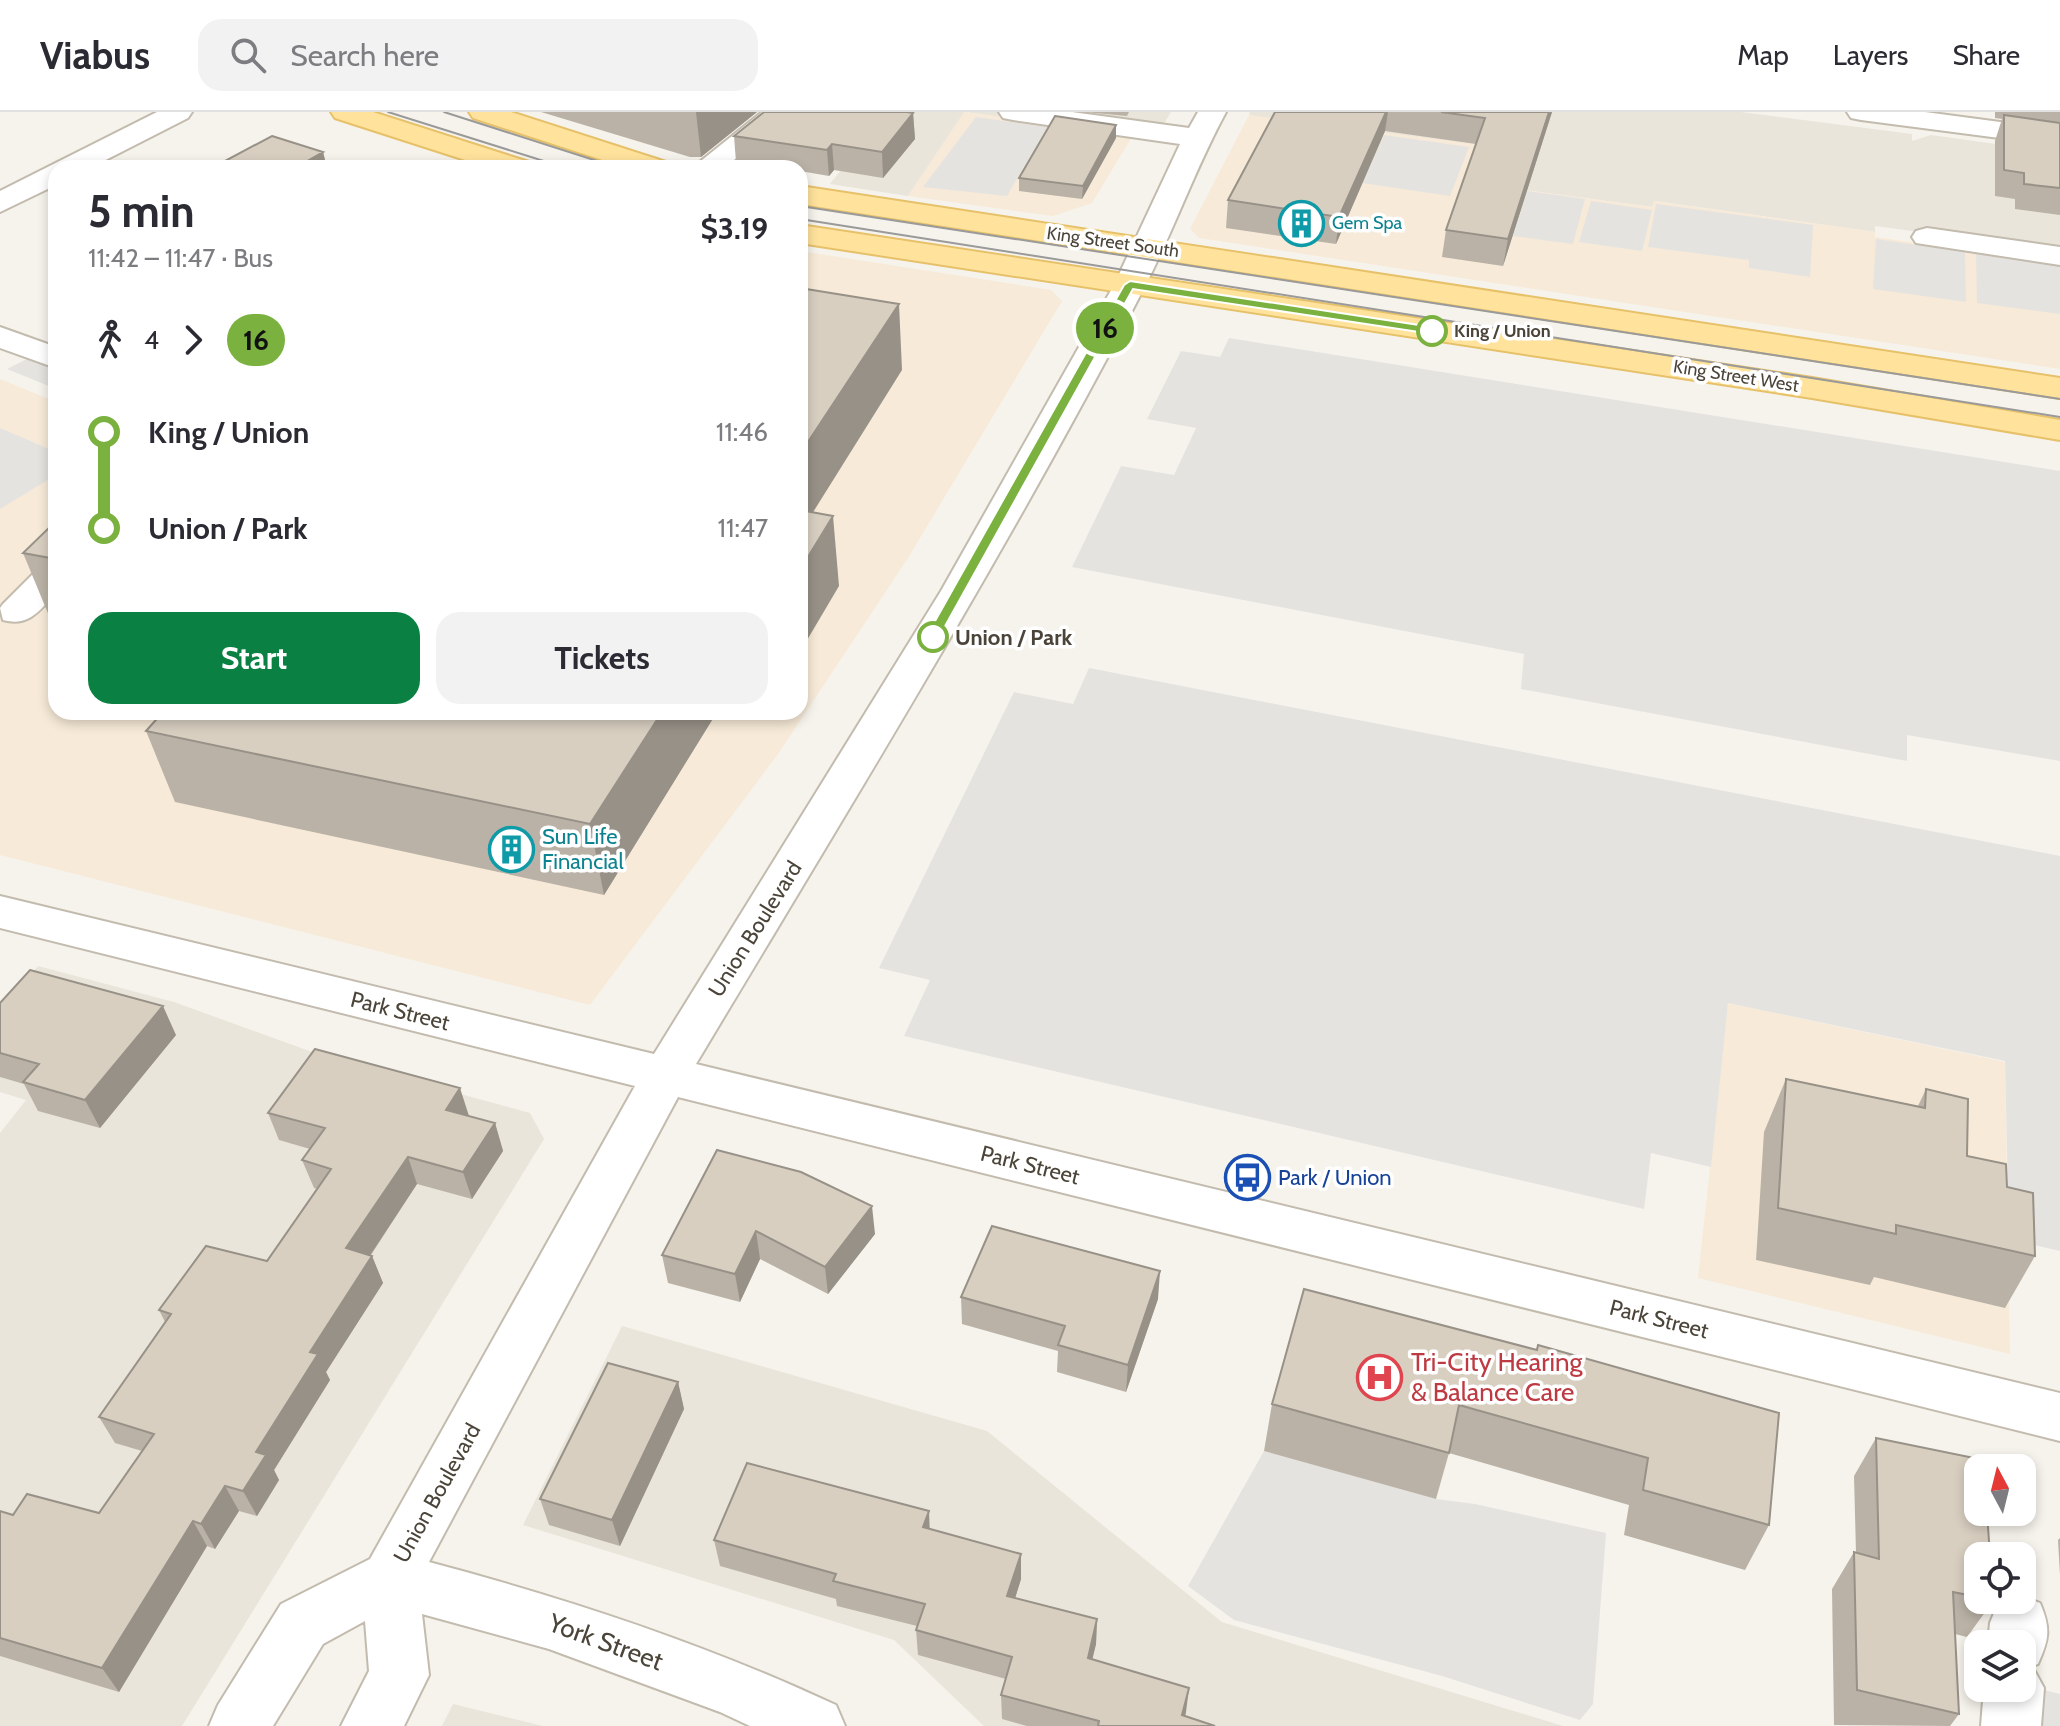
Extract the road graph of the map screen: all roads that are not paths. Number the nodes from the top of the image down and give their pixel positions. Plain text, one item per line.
1 (178, 112) edge
2 (345, 112) edge
3 (483, 112) edge
4 (780, 112) edge
5 (1013, 112) edge
6 (1212, 112) edge
7 (1861, 112) edge
8 (1197, 138) junction
9 (2060, 138) edge
10 (84, 160) edge
11 (494, 160) edge
12 (631, 160) edge
13 (717, 160) edge
14 (48, 178) edge
15 (808, 196) edge
16 (0, 203) edge
17 (808, 235) edge
18 (1927, 237) dead end
19 (1146, 246) junction
20 (2060, 256) edge
21 (1130, 285) junction
22 (1427, 290) joint
23 (1410, 327) joint
24 (0, 337) edge
25 (48, 355) edge
26 (2060, 388) edge
27 (2060, 430) edge
28 (48, 580) edge
29 (16, 612) dead end
30 (0, 912) edge
31 (665, 1076) junction
32 (2060, 1417) edge
33 (390, 1578) junction
34 (2013, 1702) edge
35 (239, 1726) edge
36 (371, 1726) edge
37 (815, 1726) edge
38 (2011, 1726) edge

1 - 10 street
2 - 11 main road
3 - 12 main road
4 - 13 street
5 - 8 street
6 - 8 street, Union Boulevard
7 - 9 street
8 - 19 street, Union Boulevard
14 - 16 street
15 - 19 main road, King Street South
17 - 21 main road, King Street South
18 - 20 street
19 - 21 street, Union Boulevard
19 - 22 main road, King Street South
21 - 23 main road, King Street South
21 - 31 street, Union Boulevard
22 - 26 main road, King Street West
23 - 27 main road, King Street West
24 - 25 street
28 - 29 street
30 - 31 street, Park Street
31 - 32 street, Park Street
31 - 33 street, Union Boulevard
33 - 35 street, Union Boulevard
33 - 36 street, Union Boulevard
33 - 37 street, York Street
34 - 38 street

